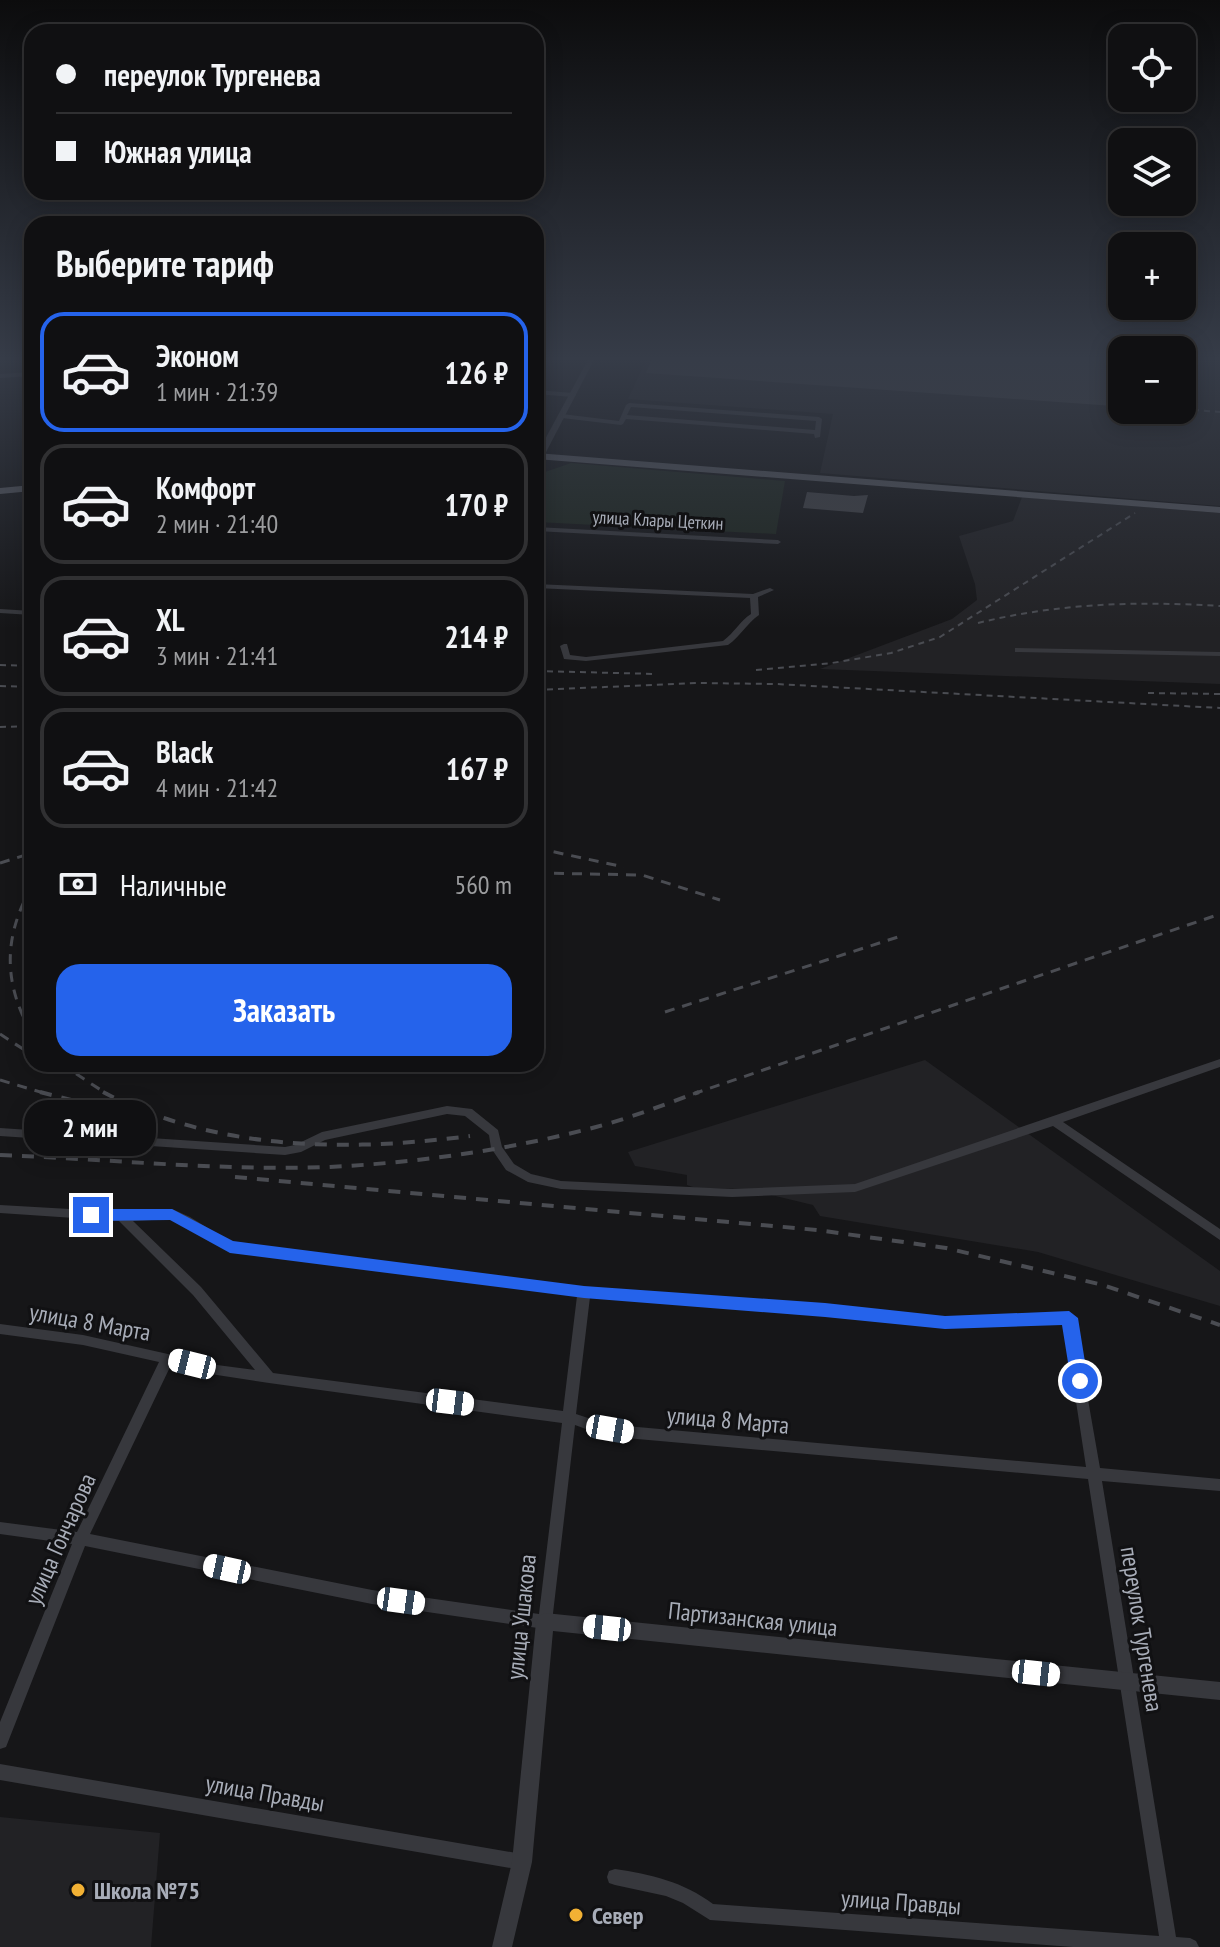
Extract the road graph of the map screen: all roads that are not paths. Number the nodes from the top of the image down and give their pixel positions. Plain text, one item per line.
1 (544, 460) edge
2 (24, 489) edge
3 (0, 491) edge
4 (1220, 510) edge
5 (544, 529) edge
6 (778, 542) dead end
7 (544, 586) edge
8 (770, 590) dead end
9 (754, 596) junction
10 (0, 611) edge
11 (24, 612) edge
12 (564, 646) dead end
13 (1018, 650) dead end
14 (1220, 654) edge
15 (1220, 1063) edge
16 (1054, 1121) junction
17 (0, 1132) edge
18 (0, 1209) edge
19 (122, 1217) junction
20 (1220, 1235) edge
21 (584, 1292) junction
22 (0, 1329) edge
23 (168, 1358) junction
24 (269, 1378) junction
25 (570, 1418) junction
26 (1096, 1476) junction
27 (1220, 1485) edge
28 (0, 1528) edge
29 (81, 1539) junction
30 (545, 1622) junction
31 (1128, 1683) junction
32 (1220, 1691) edge
33 (0, 1741) edge
34 (0, 1772) edge
35 (522, 1862) junction
36 (615, 1877) dead end
37 (1169, 1946) edge
38 (502, 1947) edge
39 (1190, 1947) edge

1 - 4 main road
2 - 3 main road
5 - 6 street, улица Клары Цеткин
7 - 9 street
8 - 9 street
9 - 12 street
10 - 11 street
13 - 14 street
15 - 16 street
16 - 17 street
16 - 20 street
18 - 19 street
19 - 21 street
19 - 24 street
21 - 25 street, улица Ушакова
21 - 26 street, переулок Тургенева
22 - 23 street, улица 8 Марта
23 - 24 street, улица 8 Марта
23 - 29 street, улица Гончарова
24 - 25 street, улица 8 Марта
25 - 26 street, улица 8 Марта
25 - 30 street, улица Ушакова
26 - 27 street, улица 8 Марта
26 - 31 street, переулок Тургенева
28 - 29 street, Партизанская улица
29 - 30 street, Партизанская улица
29 - 33 street, улица Гончарова
30 - 31 street, Партизанская улица
30 - 35 street, улица Ушакова
31 - 32 street, Партизанская улица
31 - 37 street, переулок Тургенева
34 - 35 street, улица Правды
35 - 38 street, улица Ушакова
36 - 37 street, улица Правды
37 - 39 street, улица Правды

